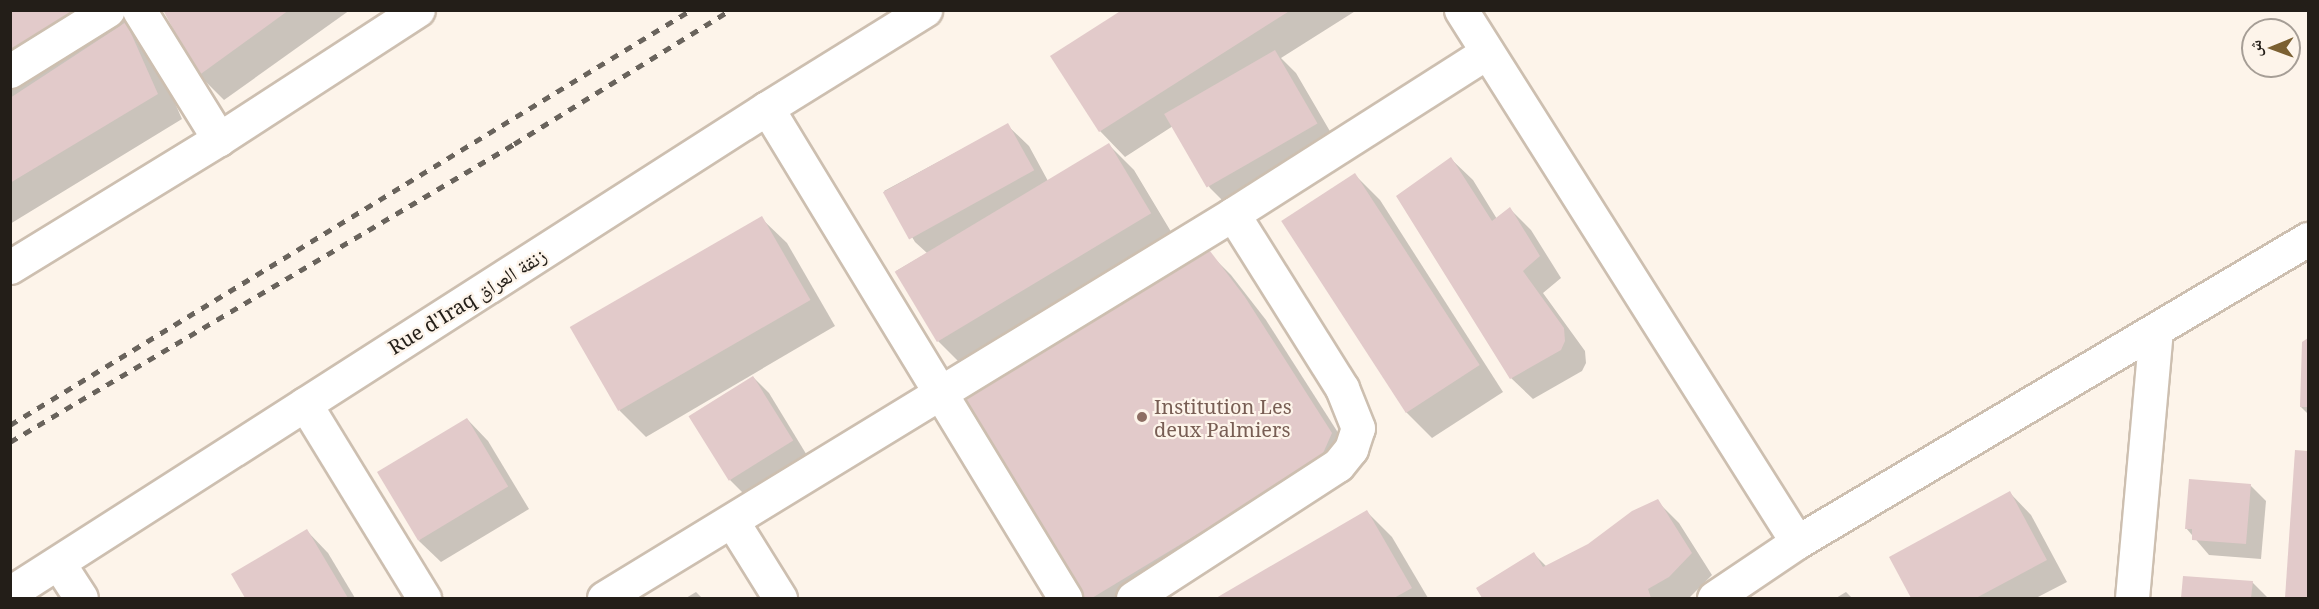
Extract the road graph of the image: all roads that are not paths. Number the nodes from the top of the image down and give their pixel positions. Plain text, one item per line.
1 (108, 10) edge
2 (139, 10) edge
3 (418, 10) edge
4 (925, 10) edge
5 (1461, 10) edge
6 (1487, 52) junction
7 (10, 70) edge
8 (767, 108) junction
9 (219, 139) junction
10 (1233, 214) junction
11 (2308, 239) edge
12 (10, 267) edge
13 (2156, 330) junction
14 (942, 392) junction
15 (305, 404) junction
16 (732, 521) junction
17 (1797, 543) junction
18 (59, 564) junction
19 (10, 593) edge
20 (81, 598) edge
21 (423, 598) edge
22 (604, 598) edge
23 (780, 598) edge
24 (1065, 598) edge
25 (1132, 598) edge
26 (1714, 598) edge
27 (2132, 598) edge

1 - 7 street
2 - 9 street
3 - 9 street
4 - 8 street, Rue d'Iraq زنقة العراق
5 - 6 street
6 - 10 street
6 - 17 street
8 - 14 street
8 - 15 street, Rue d'Iraq زنقة العراق
9 - 12 street
10 - 14 street
10 - 25 street
11 - 13 street
13 - 17 street
13 - 27 street
14 - 16 street
14 - 24 street
15 - 18 street, Rue d'Iraq زنقة العراق
15 - 21 street
16 - 22 street
16 - 23 street
17 - 26 street
18 - 19 street, Rue d'Iraq زنقة العراق
18 - 20 street

